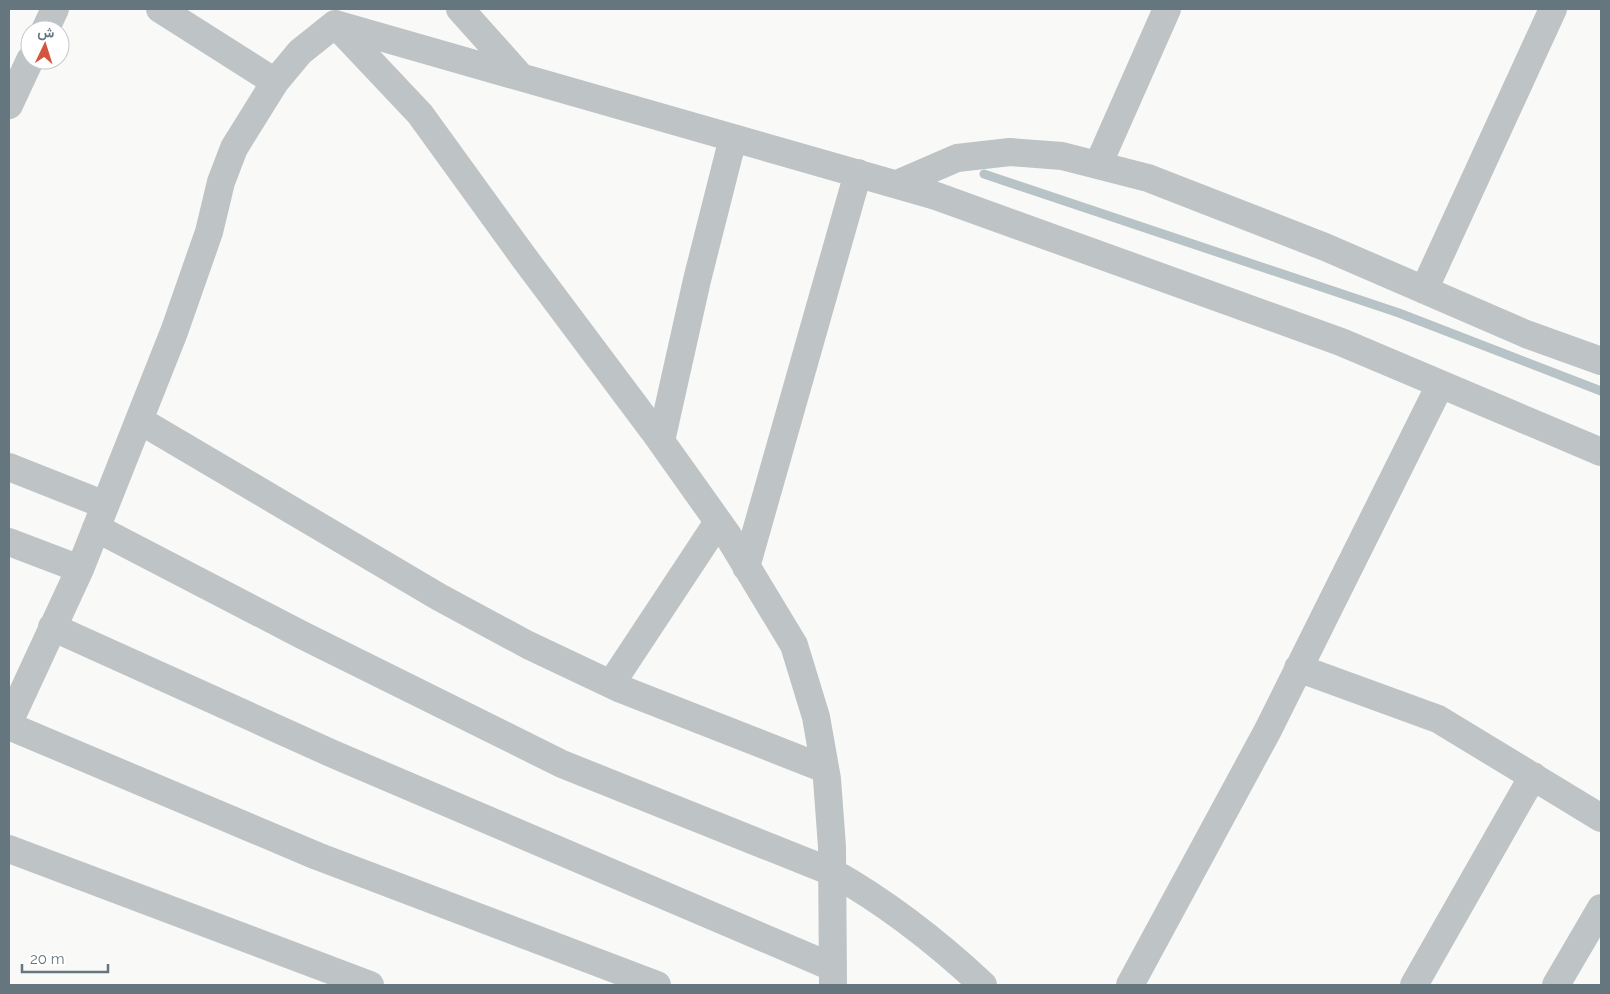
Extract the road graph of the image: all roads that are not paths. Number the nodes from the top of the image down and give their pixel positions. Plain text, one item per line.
1 (160, 9) edge
2 (460, 9) edge
3 (1167, 9) edge
4 (1553, 9) edge
5 (329, 16) edge
6 (25, 70) edge
7 (520, 76) junction
8 (275, 82) junction
9 (9, 104) edge
10 (733, 138) junction
11 (1098, 166) junction
12 (858, 173) junction
13 (897, 184) junction
14 (1424, 290) junction
15 (1601, 361) edge
16 (1440, 385) junction
17 (139, 420) junction
18 (661, 441) junction
19 (1601, 452) edge
20 (9, 466) edge
21 (100, 517) junction
22 (718, 522) junction
23 (9, 542) edge
24 (746, 566) junction
25 (80, 569) junction
26 (52, 627) junction
27 (1298, 668) junction
28 (611, 684) junction
29 (9, 724) edge
30 (825, 769) junction
31 (1533, 776) junction
32 (1601, 818) edge
33 (9, 849) edge
34 (832, 872) junction
35 (1601, 908) edge
36 (832, 976) edge
37 (370, 985) edge
38 (657, 985) edge
39 (983, 985) edge
40 (1130, 985) edge
41 (1414, 985) edge
42 (1556, 985) edge

1 - 8 street
2 - 7 street
3 - 11 street
4 - 14 street
5 - 7 street
5 - 8 street
5 - 18 street
6 - 9 street
7 - 10 street
8 - 17 street
10 - 12 street
10 - 18 street
11 - 13 street
11 - 14 street
12 - 13 street
12 - 24 street
13 - 16 street
14 - 15 street
16 - 19 street
16 - 27 street
17 - 21 street
17 - 28 street
18 - 22 street
20 - 21 street
21 - 25 street
21 - 34 street
22 - 24 street
22 - 28 street
23 - 25 street
24 - 30 street
25 - 26 street
26 - 29 street
26 - 36 street
27 - 31 street
27 - 40 street
28 - 30 street
29 - 38 street
30 - 34 street
31 - 32 street
31 - 41 street
33 - 37 street
34 - 36 street
34 - 39 street
35 - 42 street

